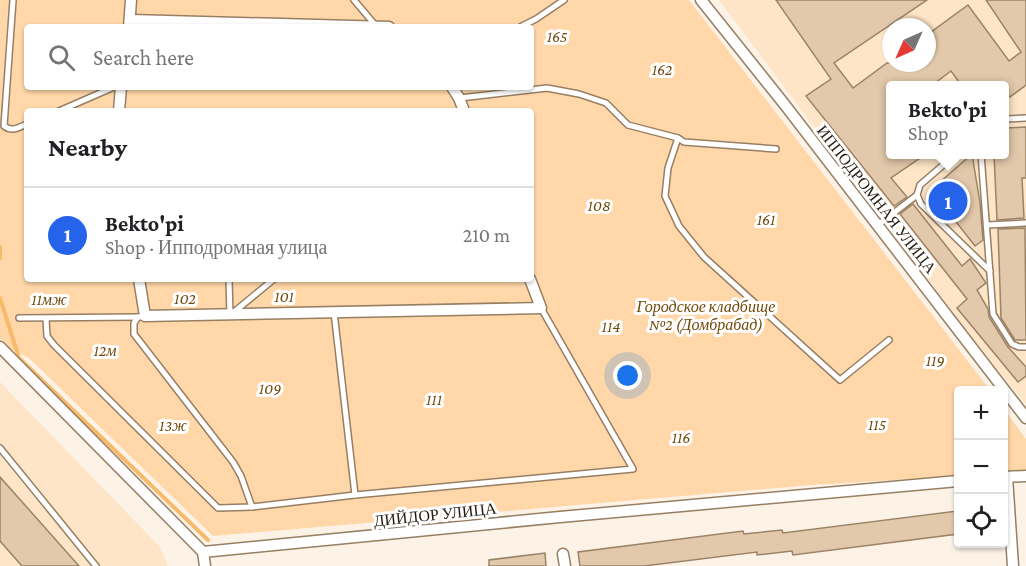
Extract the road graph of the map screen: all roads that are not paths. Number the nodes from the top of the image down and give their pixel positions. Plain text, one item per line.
1 (13, 0) edge
2 (131, 0) edge
3 (354, 0) edge
4 (564, 0) edge
5 (701, 0) edge
6 (130, 23) edge
7 (212, 24) edge
8 (374, 24) edge
9 (526, 24) edge
10 (534, 89) edge
11 (107, 90) edge
12 (121, 90) edge
13 (454, 90) edge
14 (529, 90) edge
15 (459, 98) junction
16 (66, 108) edge
17 (119, 108) edge
18 (463, 108) edge
19 (1026, 118) edge
20 (1009, 119) edge
21 (24, 125) edge
22 (678, 138) junction
23 (776, 149) dead end
24 (950, 159) edge
25 (981, 159) edge
26 (917, 195) junction
27 (1026, 223) edge
28 (878, 225) junction
29 (987, 225) junction
30 (990, 272) junction
31 (139, 282) edge
32 (229, 282) edge
33 (270, 282) edge
34 (531, 282) edge
35 (541, 308) junction
36 (334, 312) junction
37 (230, 315) junction
38 (141, 317) junction
39 (19, 318) dead end
40 (46, 319) junction
41 (889, 340) dead end
42 (0, 347) edge
43 (1026, 347) edge
44 (1026, 418) edge
45 (0, 448) edge
46 (1026, 476) edge
47 (1008, 477) edge
48 (954, 481) edge
49 (1007, 494) edge
50 (355, 495) junction
51 (252, 507) junction
52 (203, 552) junction
53 (564, 554) dead end
54 (96, 566) edge
55 (205, 566) edge
56 (565, 566) edge
57 (1013, 566) edge

1 - 21 lane
2 - 6 street
3 - 8 lane
4 - 9 lane
5 - 28 street, ИППОДРОМНАЯ УЛИЦА
6 - 7 street
10 - 22 lane
11 - 16 lane
12 - 17 street
13 - 15 street
14 - 15 lane
15 - 18 street
19 - 20 lane
22 - 23 lane
22 - 41 lane
24 - 26 lane
25 - 29 lane
26 - 28 lane
26 - 30 lane
27 - 29 lane
28 - 44 street, ИППОДРОМНАЯ УЛИЦА
29 - 30 lane
30 - 43 lane
31 - 38 street
32 - 37 lane
33 - 37 lane
34 - 35 street
35 - 36 street
35 - 50 lane
36 - 37 street
36 - 50 lane
37 - 38 street
38 - 40 lane
38 - 51 lane
39 - 40 lane
40 - 51 lane
42 - 52 street
45 - 54 lane
46 - 47 street
48 - 52 street, ДИЙДОР УЛИЦА
49 - 57 street
50 - 51 lane
52 - 55 street
53 - 56 street

